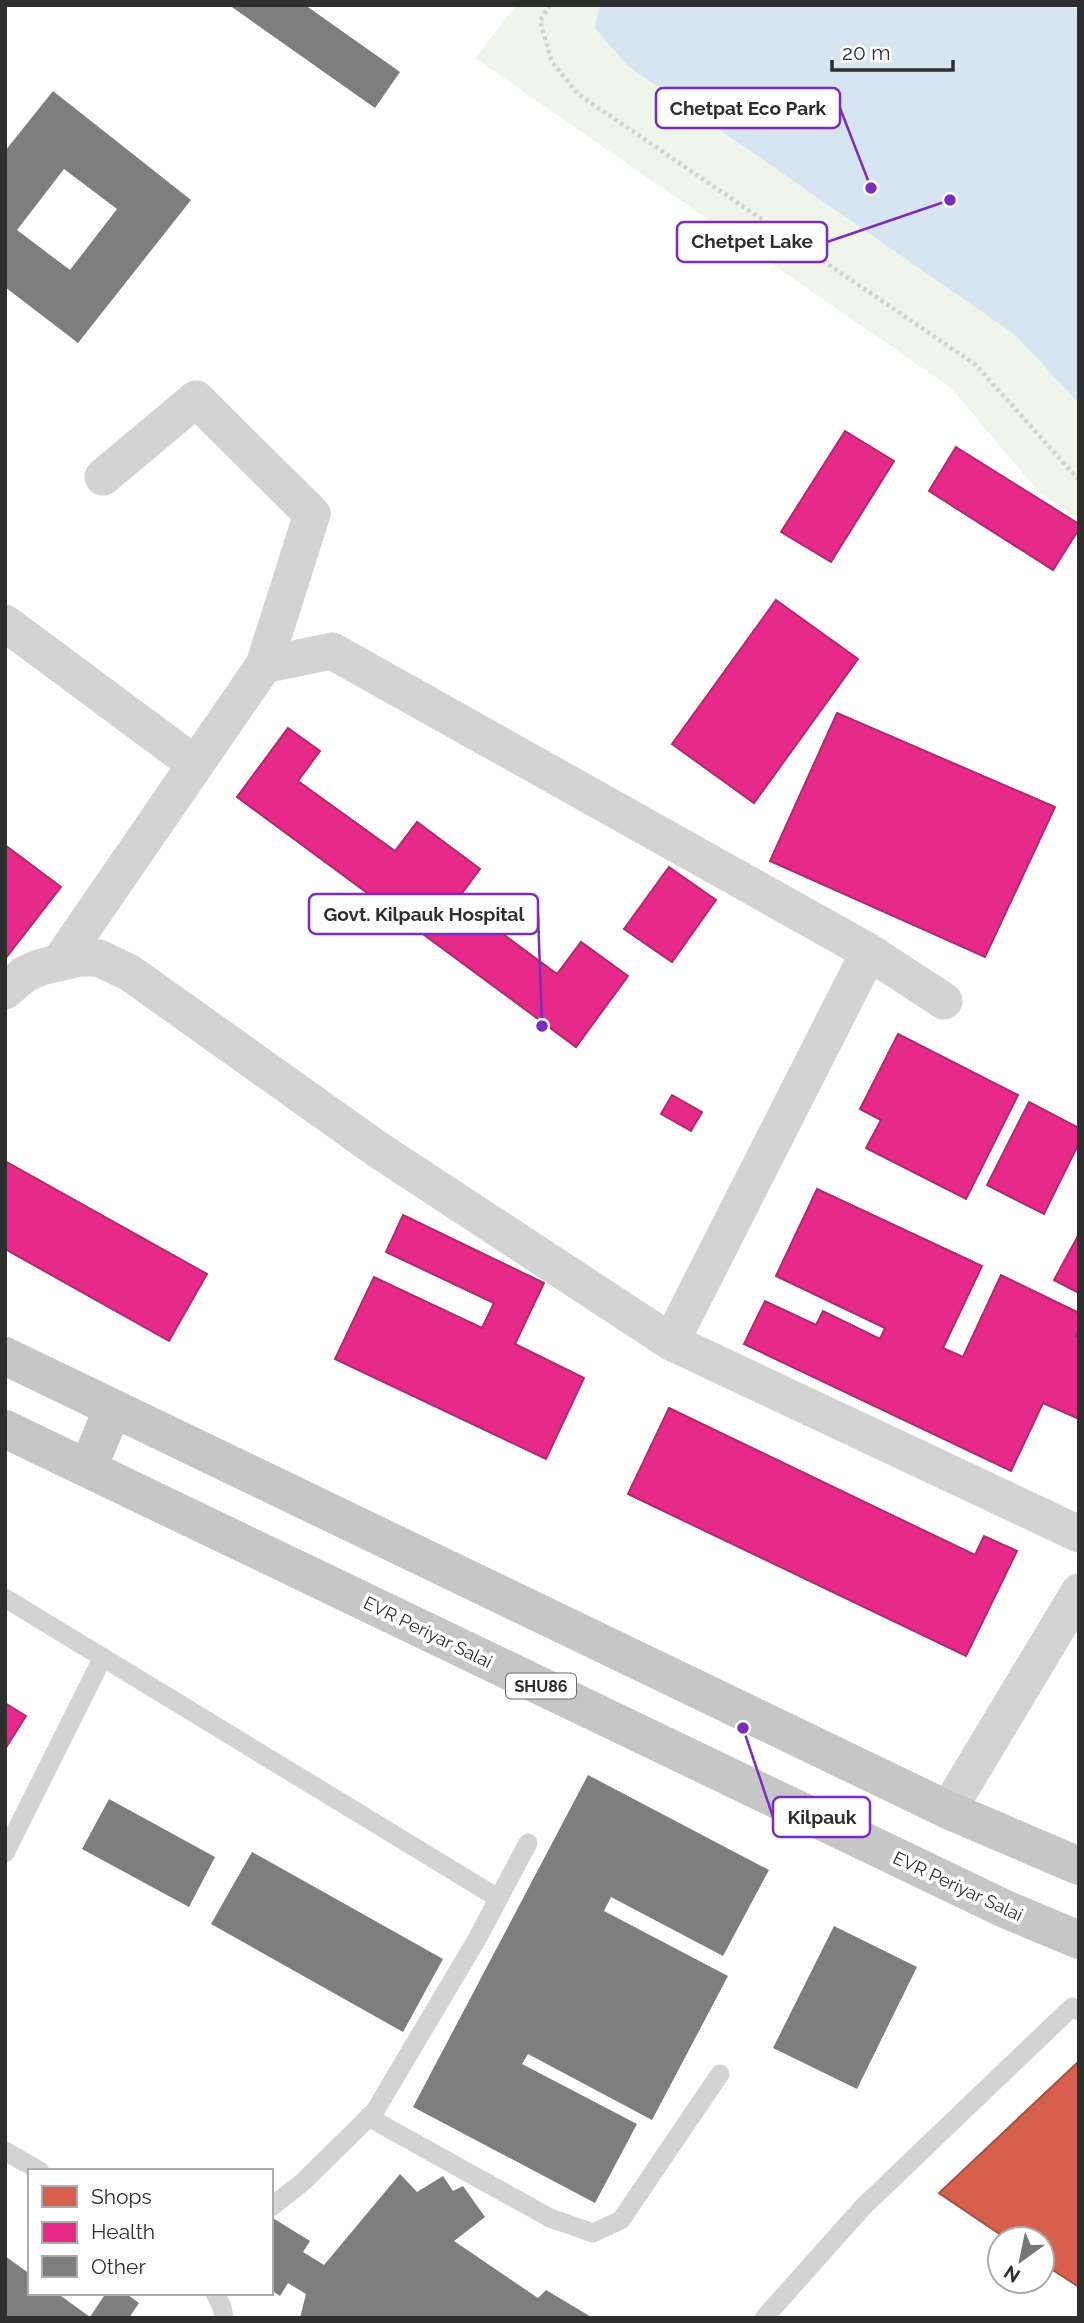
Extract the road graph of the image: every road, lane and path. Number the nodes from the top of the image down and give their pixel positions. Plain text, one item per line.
1 (550, 5) edge
2 (103, 477) dead end
3 (1079, 480) edge
4 (5, 623) edge
5 (264, 665) junction
6 (195, 764) junction
7 (869, 951) junction
8 (60, 963) junction
9 (5, 991) edge
10 (944, 1001) dead end
11 (671, 1342) junction
12 (5, 1356) edge
13 (113, 1408) junction
14 (5, 1429) edge
15 (88, 1468) junction
16 (1079, 1534) edge
17 (1079, 1591) edge
18 (5, 1598) edge
19 (103, 1657) junction
20 (948, 1810) junction
21 (528, 1843) dead end
22 (5, 1853) edge
23 (1076, 1857) edge
24 (498, 1898) junction
25 (1079, 1940) edge
26 (1079, 2011) edge
27 (720, 2074) dead end
28 (368, 2117) junction
29 (5, 2151) edge
30 (36, 2169) edge
31 (273, 2205) edge
32 (216, 2295) edge
33 (224, 2318) edge
34 (764, 2318) edge

1 - 3 path
2 - 5 street
4 - 6 street
5 - 6 street
5 - 7 street
6 - 8 street
7 - 10 street
7 - 11 street
8 - 9 street
8 - 11 street
11 - 16 street
12 - 13 main road
13 - 15 main road
13 - 20 main road
14 - 15 main road, EVR Periyar Salai / SHU86
15 - 25 main road, EVR Periyar Salai / SHU86
17 - 20 street
18 - 19 lane
19 - 22 lane
19 - 24 lane
20 - 23 main road
21 - 24 lane
24 - 28 lane
26 - 34 lane
27 - 28 lane
28 - 31 lane
29 - 30 lane
32 - 33 lane

